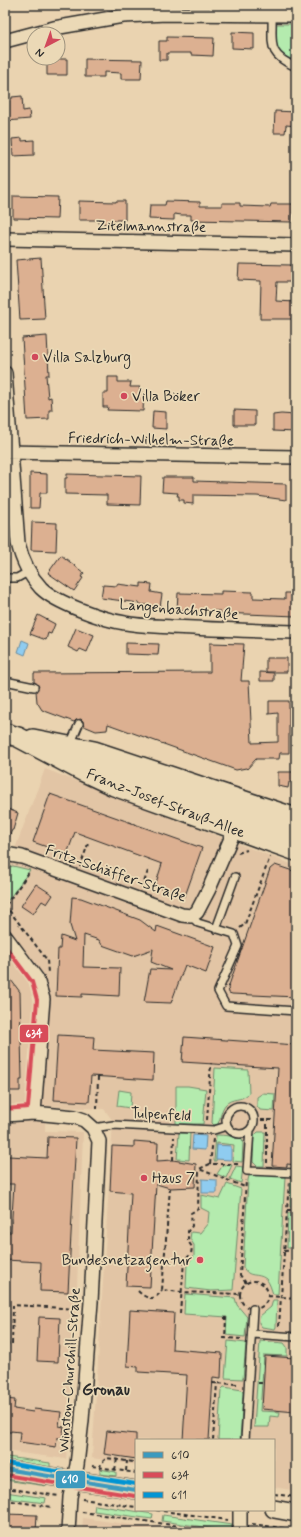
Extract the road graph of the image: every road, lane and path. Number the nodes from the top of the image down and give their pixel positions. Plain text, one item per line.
1 (123, 10) edge
2 (272, 10) edge
3 (296, 15) edge
4 (5, 41) edge
5 (296, 67) edge
6 (5, 239) edge
7 (296, 245) edge
8 (5, 373) edge
9 (8, 452) edge
10 (296, 457) edge
11 (28, 572) junction
12 (5, 578) edge
13 (296, 632) edge
14 (5, 680) edge
15 (34, 687) dead end
16 (79, 724) dead end
17 (11, 735) edge
18 (70, 745) junction
19 (296, 818) edge
20 (235, 829) junction
21 (296, 834) edge
22 (89, 841) dead end
23 (296, 851) edge
24 (5, 854) edge
25 (272, 854) dead end
26 (36, 862) junction
27 (149, 868) dead end
28 (79, 870) dead end
29 (235, 877) dead end
30 (140, 892) dead end
31 (5, 905) edge
32 (191, 916) junction
33 (216, 929) junction
34 (234, 934) junction
35 (5, 936) edge
36 (296, 1011) edge
37 (211, 1064) dead end
38 (98, 1077) dead end
39 (97, 1109) dead end
40 (34, 1112) junction
41 (5, 1115) edge
42 (254, 1120) junction
43 (267, 1120) junction
44 (275, 1120) dead end
45 (227, 1126) junction
46 (93, 1128) junction
47 (175, 1128) junction
48 (211, 1130) junction
49 (250, 1130) junction
50 (173, 1160) dead end
51 (210, 1164) junction
52 (247, 1167) junction
53 (199, 1169) junction
54 (266, 1172) junction
55 (293, 1173) edge
56 (170, 1188) dead end
57 (245, 1188) junction
58 (287, 1210) junction
59 (296, 1210) edge
60 (296, 1250) edge
61 (284, 1251) junction
62 (246, 1283) junction
63 (162, 1290) junction
64 (138, 1291) dead end
65 (181, 1292) junction
66 (240, 1294) junction
67 (268, 1296) junction
68 (281, 1297) junction
69 (296, 1298) edge
70 (253, 1308) junction
71 (90, 1310) junction
72 (180, 1313) dead end
73 (224, 1318) dead end
74 (278, 1335) junction
75 (252, 1337) junction
76 (296, 1337) edge
77 (5, 1344) edge
78 (212, 1383) dead end
79 (217, 1383) junction
80 (249, 1385) junction
81 (210, 1414) dead end
82 (215, 1414) junction
83 (214, 1439) edge
84 (244, 1439) edge
85 (120, 1456) dead end
86 (125, 1457) dead end
87 (118, 1460) junction
88 (124, 1461) junction
89 (127, 1461) junction
90 (133, 1462) dead end
91 (92, 1466) dead end
92 (100, 1468) junction
93 (5, 1469) edge
94 (115, 1470) junction
95 (126, 1471) junction
96 (135, 1473) edge
97 (74, 1480) junction
98 (5, 1488) edge
99 (135, 1490) edge
100 (275, 1494) edge
101 (60, 1496) dead end
102 (296, 1497) edge
103 (79, 1499) dead end
104 (5, 1500) edge
105 (52, 1507) dead end
106 (135, 1507) edge
107 (275, 1509) edge
108 (164, 1511) edge
109 (82, 1512) dead end
110 (296, 1513) edge
111 (240, 1521) edge
112 (296, 1530) edge
113 (68, 1532) edge
114 (221, 1532) edge

1 - 2 street
1 - 4 street
2 - 3 street
2 - 5 lane
6 - 7 street, Zitelmannstraße
8 - 9 street, Langenbachstraße
9 - 10 street, Friedrich-Wilhelm-Straße
9 - 11 street, Langenbachstraße
11 - 12 lane
11 - 13 street, Langenbachstraße
14 - 15 lane
16 - 18 lane
17 - 18 main road, Franz-Josef-Strauß-Allee
17 - 20 main road, Franz-Josef-Strauß-Allee
17 - 21 street, Franz-Josef-Strauß-Allee
18 - 19 main road, Franz-Josef-Strauß-Allee
20 - 23 main road, Franz-Josef-Strauß-Allee
20 - 32 street, Fritz-Schäffer-Straße
22 - 28 path
24 - 26 street, Fritz-Schäffer-Straße
25 - 34 path
26 - 31 path
26 - 32 street, Fritz-Schäffer-Straße
27 - 30 path
29 - 33 lane
32 - 33 lane
33 - 34 lane
34 - 36 lane
35 - 40 street
37 - 48 path
38 - 39 path
40 - 41 street
40 - 46 street
42 - 43 path
42 - 45 lane
42 - 49 lane
43 - 44 path
43 - 54 path
45 - 48 lane, Tulpenfeld
45 - 49 lane
46 - 47 lane, Tulpenfeld
46 - 71 street, Winston-Churchill-Straße
47 - 48 lane, Tulpenfeld
47 - 50 path
48 - 51 path
49 - 52 lane
51 - 52 path
51 - 53 path
52 - 54 lane
52 - 57 path
53 - 57 path
53 - 65 path
54 - 55 lane
55 - 58 path
56 - 63 path
57 - 62 path
58 - 59 path
58 - 61 path
60 - 61 path
61 - 68 path
62 - 66 path
62 - 67 path
63 - 64 path
63 - 65 path
65 - 66 path
65 - 72 path
66 - 70 path
67 - 68 path
67 - 70 path
68 - 69 path
68 - 74 path
70 - 75 lane
71 - 77 path
71 - 97 street, Winston-Churchill-Straße
73 - 75 path
74 - 75 lane
74 - 76 lane
75 - 80 lane
78 - 79 path
79 - 80 path
79 - 82 path
80 - 84 lane
81 - 82 path
82 - 83 path
85 - 87 path
86 - 88 path
87 - 88 path
87 - 92 path
87 - 94 path
88 - 89 path
89 - 90 path
89 - 95 path
91 - 92 path
92 - 94 path
93 - 97 street
94 - 95 path
95 - 96 path
97 - 99 street
97 - 113 street, Winston-Churchill-Straße
98 - 101 path
100 - 102 path
103 - 106 path
104 - 105 path
107 - 110 street
108 - 111 path
109 - 114 path
111 - 112 path

